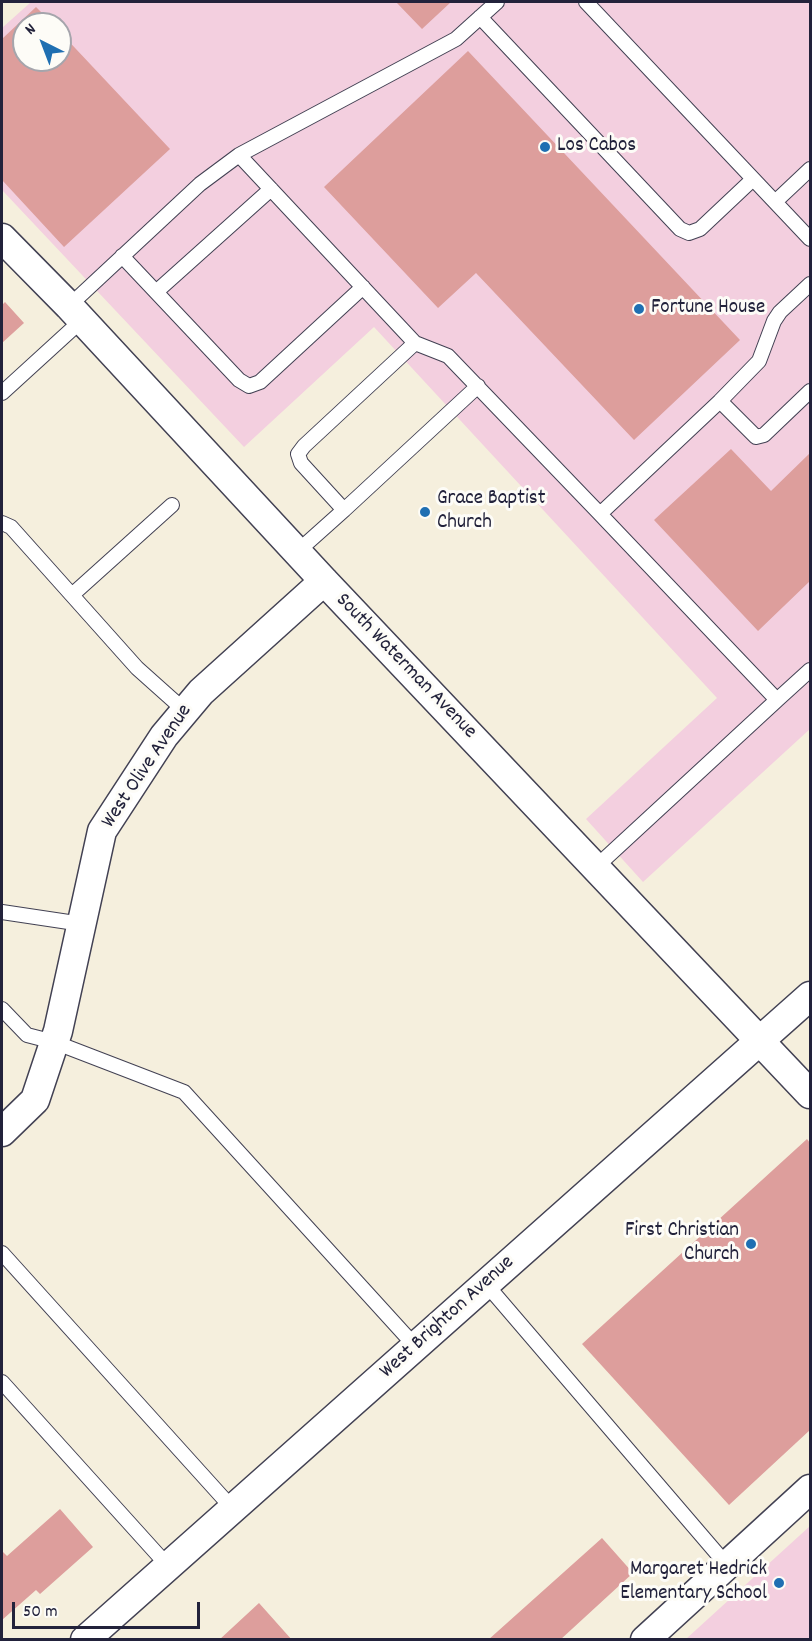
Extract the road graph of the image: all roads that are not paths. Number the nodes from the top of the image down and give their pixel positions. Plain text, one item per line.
1 (496, 2) edge
2 (586, 2) edge
3 (480, 17) junction
4 (239, 155) junction
5 (810, 169) edge
6 (752, 180) junction
7 (271, 189) junction
8 (775, 202) junction
9 (2, 238) edge
10 (810, 239) edge
11 (122, 256) junction
12 (810, 284) edge
13 (363, 287) junction
14 (156, 292) junction
15 (76, 313) junction
16 (415, 343) junction
17 (478, 386) junction
18 (810, 391) edge
19 (2, 393) edge
20 (720, 401) junction
21 (171, 504) dead end
22 (344, 510) junction
23 (600, 514) junction
24 (2, 523) edge
25 (297, 552) junction
26 (324, 581) junction
27 (72, 595) junction
28 (810, 670) edge
29 (777, 700) junction
30 (184, 710) junction
31 (596, 867) junction
32 (2, 912) edge
33 (82, 924) junction
34 (810, 996) edge
35 (2, 1009) edge
36 (761, 1041) junction
37 (54, 1042) junction
38 (810, 1094) edge
39 (2, 1132) edge
40 (2, 1253) edge
41 (486, 1284) junction
42 (416, 1347) junction
43 (2, 1382) edge
44 (810, 1489) edge
45 (233, 1509) junction
46 (726, 1564) junction
47 (168, 1566) junction
48 (85, 1640) edge
49 (645, 1640) edge

1 - 3 lane
2 - 6 lane
3 - 4 lane
3 - 6 lane
4 - 7 lane
4 - 11 lane
5 - 8 lane
6 - 8 lane
7 - 13 lane
7 - 14 lane
8 - 10 lane
9 - 15 street, South Waterman Avenue
11 - 14 lane
11 - 15 lane
12 - 20 lane
13 - 14 lane
13 - 16 lane
15 - 19 lane
15 - 25 street, South Waterman Avenue
16 - 17 lane
16 - 22 lane
17 - 22 lane
17 - 23 lane
18 - 20 lane
20 - 23 lane
21 - 27 lane
22 - 25 lane
23 - 29 lane
24 - 27 lane
25 - 26 street, South Waterman Avenue
26 - 30 street, West Olive Avenue
26 - 31 street, South Waterman Avenue
27 - 30 lane
28 - 29 lane
29 - 31 lane
30 - 33 street, West Olive Avenue
31 - 36 street, South Waterman Avenue
32 - 33 lane
33 - 37 street, West Olive Avenue
34 - 36 street, West Brighton Avenue
35 - 37 lane
36 - 38 street, South Waterman Avenue
36 - 41 street, West Brighton Avenue
37 - 39 street, West Olive Avenue
37 - 42 lane
40 - 45 lane
41 - 42 street, West Brighton Avenue
41 - 46 lane
42 - 45 street, West Brighton Avenue
43 - 47 lane
44 - 46 street
45 - 47 street, West Brighton Avenue
46 - 49 street
47 - 48 street, West Brighton Avenue

